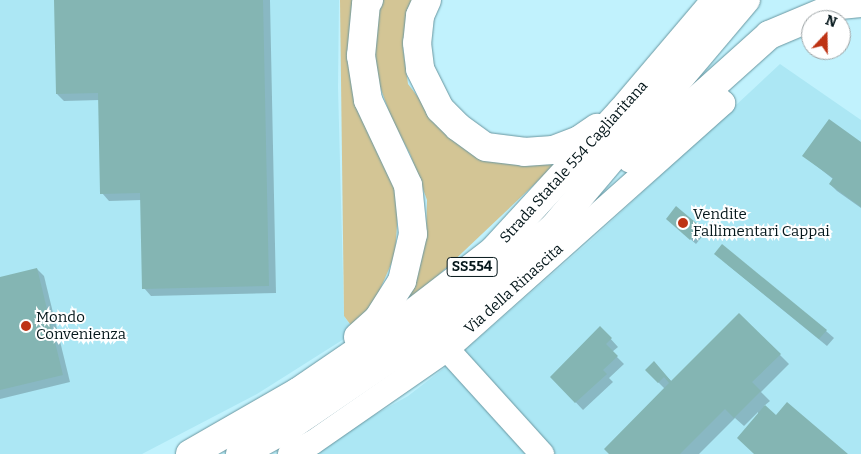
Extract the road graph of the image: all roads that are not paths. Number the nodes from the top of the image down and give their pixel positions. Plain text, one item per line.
1 (369, 0) edge
2 (427, 0) edge
3 (716, 0) edge
4 (746, 0) edge
5 (861, 3) edge
6 (716, 96) junction
7 (621, 112) junction
8 (553, 228) junction
9 (439, 340) junction
10 (298, 392) junction
11 (190, 454) edge
12 (240, 454) edge
13 (290, 454) edge
14 (542, 454) edge

1 - 10 highway
2 - 7 highway
3 - 7 highway, Strada Statale 554 Cagliaritana / SS554
4 - 8 highway, Strada Statale 554 Cagliaritana / SS554
5 - 6 highway
6 - 8 highway
6 - 9 lane, Via della Rinascita
7 - 10 highway, Strada Statale 554 Cagliaritana / SS554
8 - 9 highway, Strada Statale 554 Cagliaritana / SS554
9 - 12 highway, Strada Statale 554 Cagliaritana / SS554
9 - 13 lane, Via della Rinascita
9 - 14 lane
10 - 11 highway, Strada Statale 554 Cagliaritana / SS554

